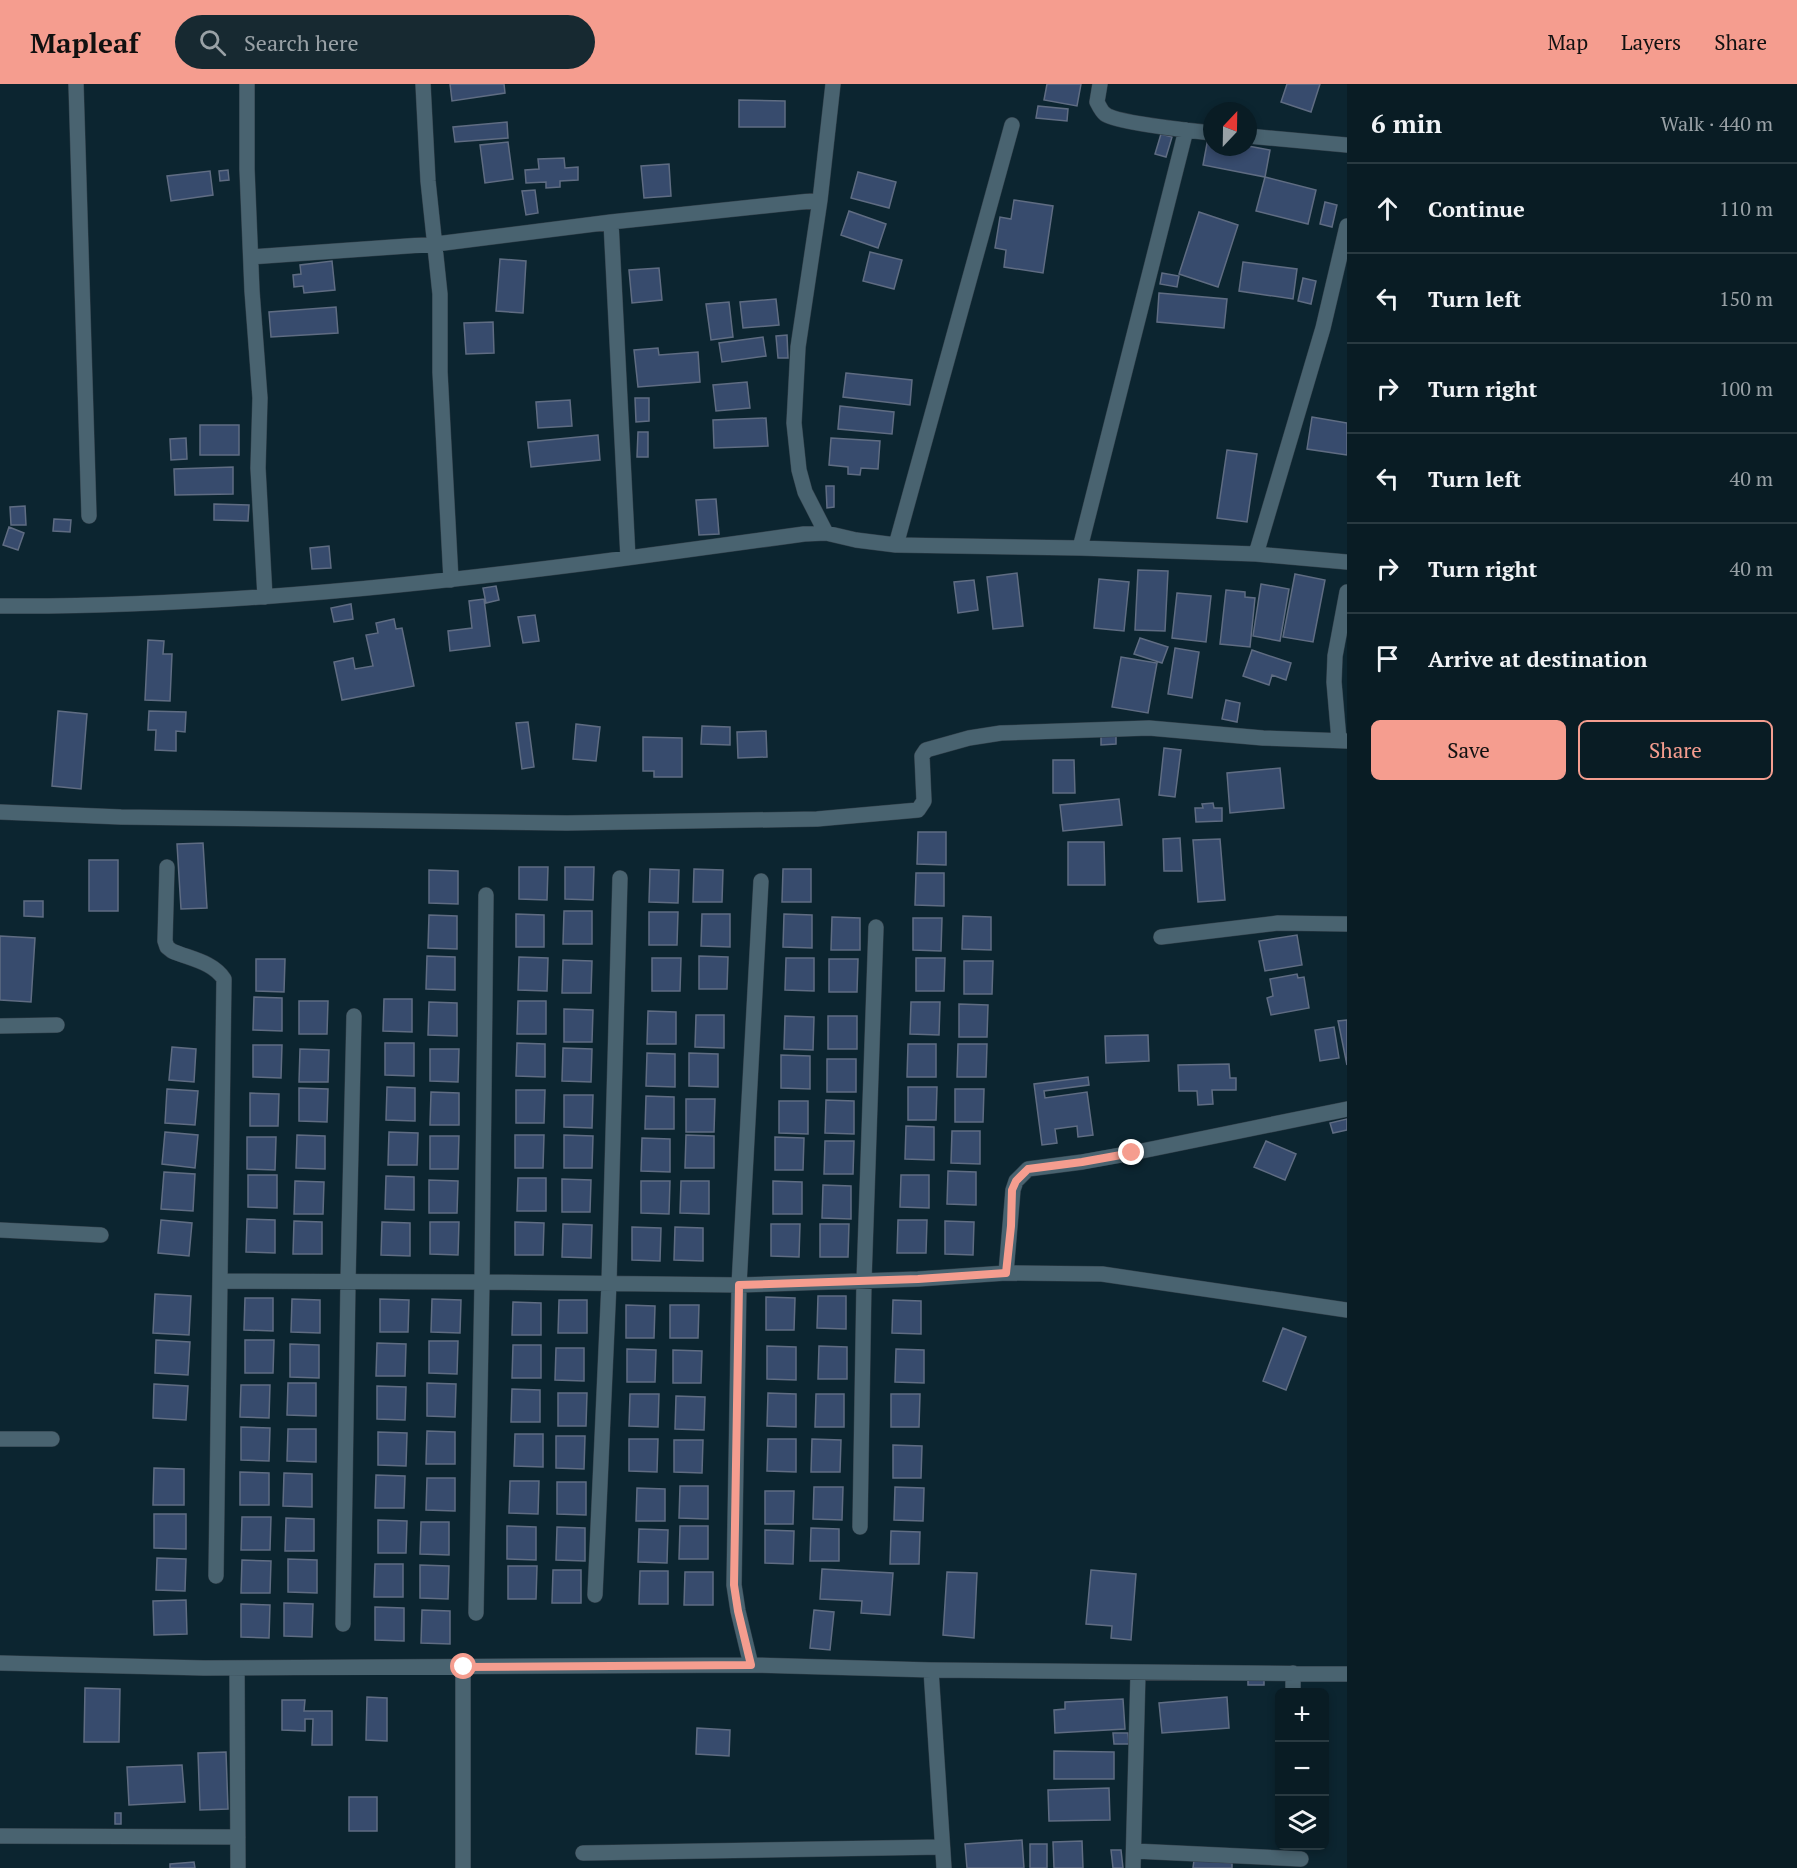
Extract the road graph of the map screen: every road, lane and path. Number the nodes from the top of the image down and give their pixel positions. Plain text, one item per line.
1 (76, 84) edge
2 (247, 84) edge
3 (423, 84) edge
4 (832, 84) edge
5 (1100, 84) edge
6 (1012, 125) dead end
7 (1186, 130) junction
8 (1203, 132) edge
9 (1257, 137) edge
10 (1347, 146) edge
11 (820, 200) junction
12 (611, 222) junction
13 (1347, 226) edge
14 (436, 244) junction
15 (251, 257) junction
16 (89, 516) dead end
17 (826, 533) junction
18 (896, 545) junction
19 (1080, 548) junction
20 (1256, 554) junction
21 (628, 558) junction
22 (1347, 562) edge
23 (451, 580) junction
24 (1347, 592) edge
25 (265, 597) junction
26 (0, 606) edge
27 (1343, 740) edge
28 (0, 812) edge
29 (167, 867) dead end
30 (620, 878) dead end
31 (760, 881) dead end
32 (486, 894) dead end
33 (1347, 924) edge
34 (876, 927) dead end
35 (1161, 937) dead end
36 (354, 1016) dead end
37 (57, 1025) dead end
38 (0, 1026) edge
39 (1347, 1109) edge
40 (0, 1230) edge
41 (101, 1235) dead end
42 (1006, 1273) junction
43 (220, 1281) junction
44 (348, 1281) junction
45 (864, 1281) junction
46 (482, 1282) junction
47 (609, 1283) junction
48 (739, 1285) junction
49 (1347, 1310) edge
50 (0, 1438) edge
51 (52, 1439) dead end
52 (860, 1527) dead end
53 (216, 1576) dead end
54 (595, 1595) dead end
55 (477, 1613) dead end
56 (343, 1624) dead end
57 (0, 1663) edge
58 (751, 1665) junction
59 (464, 1667) junction
60 (237, 1668) junction
61 (931, 1670) junction
62 (1138, 1673) junction
63 (1293, 1673) junction
64 (1347, 1674) edge
65 (1293, 1688) edge
66 (0, 1836) edge
67 (238, 1837) junction
68 (942, 1847) junction
69 (1134, 1851) junction
70 (584, 1853) dead end
71 (1301, 1858) edge
72 (238, 1868) edge
73 (463, 1868) edge
74 (944, 1868) edge
75 (1134, 1868) edge

1 - 16 street
2 - 15 street
3 - 14 street
4 - 11 street
5 - 7 street
6 - 18 street
7 - 8 street
7 - 19 street
9 - 10 street
11 - 12 street
11 - 17 street
12 - 14 street
12 - 21 street
13 - 20 street
14 - 15 street
14 - 23 street
15 - 25 street
17 - 18 street
17 - 21 street
18 - 19 street
19 - 20 street
20 - 22 street
21 - 23 street
23 - 25 street
24 - 27 street
25 - 26 street
27 - 28 street
29 - 43 street
30 - 47 street
31 - 48 street
32 - 46 street
33 - 35 street
34 - 45 street
36 - 44 street
37 - 38 street
39 - 42 street
40 - 41 street
42 - 45 street
42 - 49 street
43 - 44 street
43 - 53 street
44 - 46 street
44 - 56 street
45 - 48 street
45 - 52 street
46 - 47 street
46 - 55 street
47 - 48 street
47 - 54 street
48 - 58 street
50 - 51 street
57 - 60 street
58 - 59 street
58 - 61 street
59 - 60 street
59 - 73 street
60 - 67 street
61 - 62 street
61 - 68 street
62 - 63 street
62 - 69 street
63 - 64 street
63 - 65 street
66 - 67 street
67 - 72 street
68 - 70 street
68 - 74 street
69 - 71 street
69 - 75 street

